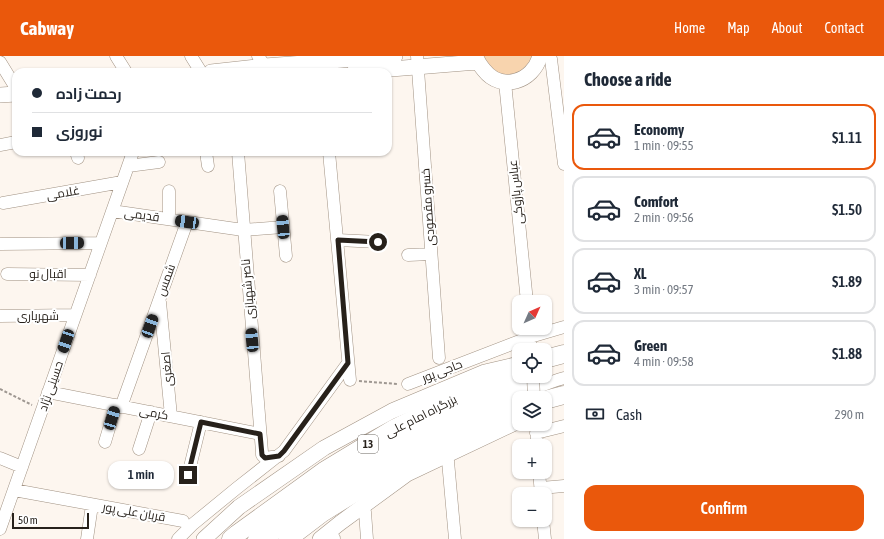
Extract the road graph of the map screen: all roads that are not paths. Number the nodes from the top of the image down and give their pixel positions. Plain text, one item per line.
1 (116, 56) edge
2 (191, 56) edge
3 (395, 56) edge
4 (477, 59) edge
5 (546, 60) edge
6 (262, 61) edge
7 (417, 61) edge
8 (0, 62) edge
9 (348, 65) edge
10 (323, 67) edge
11 (124, 68) edge
12 (198, 68) edge
13 (230, 68) edge
14 (12, 82) edge
15 (505, 82) junction
16 (12, 94) edge
17 (0, 95) edge
18 (12, 142) edge
19 (0, 144) edge
20 (132, 156) edge
21 (207, 156) edge
22 (238, 156) edge
23 (329, 156) edge
24 (159, 163) dead end
25 (564, 164) edge
26 (128, 166) junction
27 (208, 166) dead end
28 (122, 182) junction
29 (169, 191) dead end
30 (280, 191) dead end
31 (3, 203) dead end
32 (112, 211) junction
33 (169, 219) junction
34 (187, 222) junction
35 (283, 227) junction
36 (243, 230) junction
37 (338, 240) junction
38 (378, 242) dead end
39 (101, 243) junction
40 (0, 244) edge
41 (431, 254) junction
42 (408, 255) dead end
43 (286, 256) dead end
44 (7, 274) dead end
45 (90, 275) junction
46 (526, 295) edge
47 (160, 298) junction
48 (0, 316) edge
49 (75, 316) junction
50 (564, 327) edge
51 (549, 343) edge
52 (552, 354) edge
53 (564, 354) edge
54 (439, 358) dead end
55 (512, 361) edge
56 (348, 363) junction
57 (552, 363) edge
58 (512, 366) edge
59 (564, 370) edge
60 (512, 373) edge
61 (564, 378) edge
62 (350, 380) road end
63 (519, 383) edge
64 (408, 384) road end
65 (48, 392) junction
66 (564, 396) edge
67 (552, 399) edge
68 (552, 403) edge
69 (119, 406) junction
70 (512, 411) edge
71 (151, 412) junction
72 (171, 416) junction
73 (201, 422) junction
74 (512, 424) edge
75 (564, 426) edge
76 (552, 427) edge
77 (260, 434) junction
78 (105, 442) dead end
79 (139, 449) dead end
80 (279, 456) junction
81 (0, 458) edge
82 (448, 461) dead end
83 (22, 467) junction
84 (188, 475) dead end
85 (564, 486) edge
86 (552, 489) edge
87 (14, 490) junction
88 (92, 505) junction
89 (365, 512) dead end
90 (188, 523) junction
91 (544, 527) edge
92 (0, 528) edge
93 (87, 539) edge
94 (178, 539) edge
95 (204, 539) edge
96 (230, 539) edge
97 (254, 539) edge
98 (269, 539) edge
99 (288, 539) edge
100 (320, 539) edge
101 (367, 539) edge
102 (455, 539) edge
103 (545, 539) edge

1 - 11 street
2 - 12 street
3 - 9 main road
4 - 7 main road
4 - 15 main road
5 - 15 main road
5 - 25 street
6 - 10 main road
6 - 13 main road
7 - 9 main road
7 - 41 street, خسرو مقصودی
8 - 14 street
9 - 10 main road
15 - 46 street, عباس پازوکی
16 - 17 main road
18 - 19 street
20 - 26 street, حسینی نژاد
21 - 27 street
22 - 36 street, ناصر شهبازی
23 - 37 street
24 - 26 street
26 - 28 street, حسینی نژاد
28 - 31 street, غلامی
28 - 32 street, حسینی نژاد
29 - 33 street
30 - 35 street
32 - 33 street, قدیمی
32 - 39 street, حسینی نژاد
33 - 34 street, قدیمی
34 - 36 street, قدیمی
34 - 47 street, شمس
35 - 36 street, قدیمی
35 - 43 street
36 - 77 street, ناصر شهبازی
37 - 38 street
37 - 56 street
39 - 40 street
39 - 45 street, حسینی نژاد
41 - 42 street
41 - 54 street, خسرو مقصودی
44 - 45 street, اقبال نو
45 - 49 street, حسینی نژاد
47 - 69 street, شمس
47 - 72 street, اصغری
48 - 49 street, شهریاری
49 - 65 street, حسینی نژاد
50 - 51 street
52 - 53 highway
55 - 64 street, حاجی پور
56 - 62 street
56 - 80 street
57 - 59 street
58 - 95 main road
60 - 96 highway, بزرگراه امام علی / 13
61 - 98 street
63 - 97 street
65 - 69 street, کرمی
65 - 83 street, حسینی نژاد
66 - 67 highway
66 - 68 main road
69 - 71 street, کرمی
69 - 78 street, شمس
70 - 99 highway
71 - 72 street, کرمی
71 - 79 street
72 - 73 street, کرمی
73 - 77 street, کرمی
73 - 84 street
74 - 100 main road
75 - 76 street
77 - 80 street, ناصر شهبازی
80 - 90 street
81 - 83 street
82 - 102 street
83 - 87 street, حسینی نژاد
85 - 86 street
87 - 88 street, قربان علی پور
87 - 92 street, حسینی نژاد
88 - 90 street, قربان علی پور
88 - 93 street
89 - 101 street
90 - 94 street
91 - 103 street

